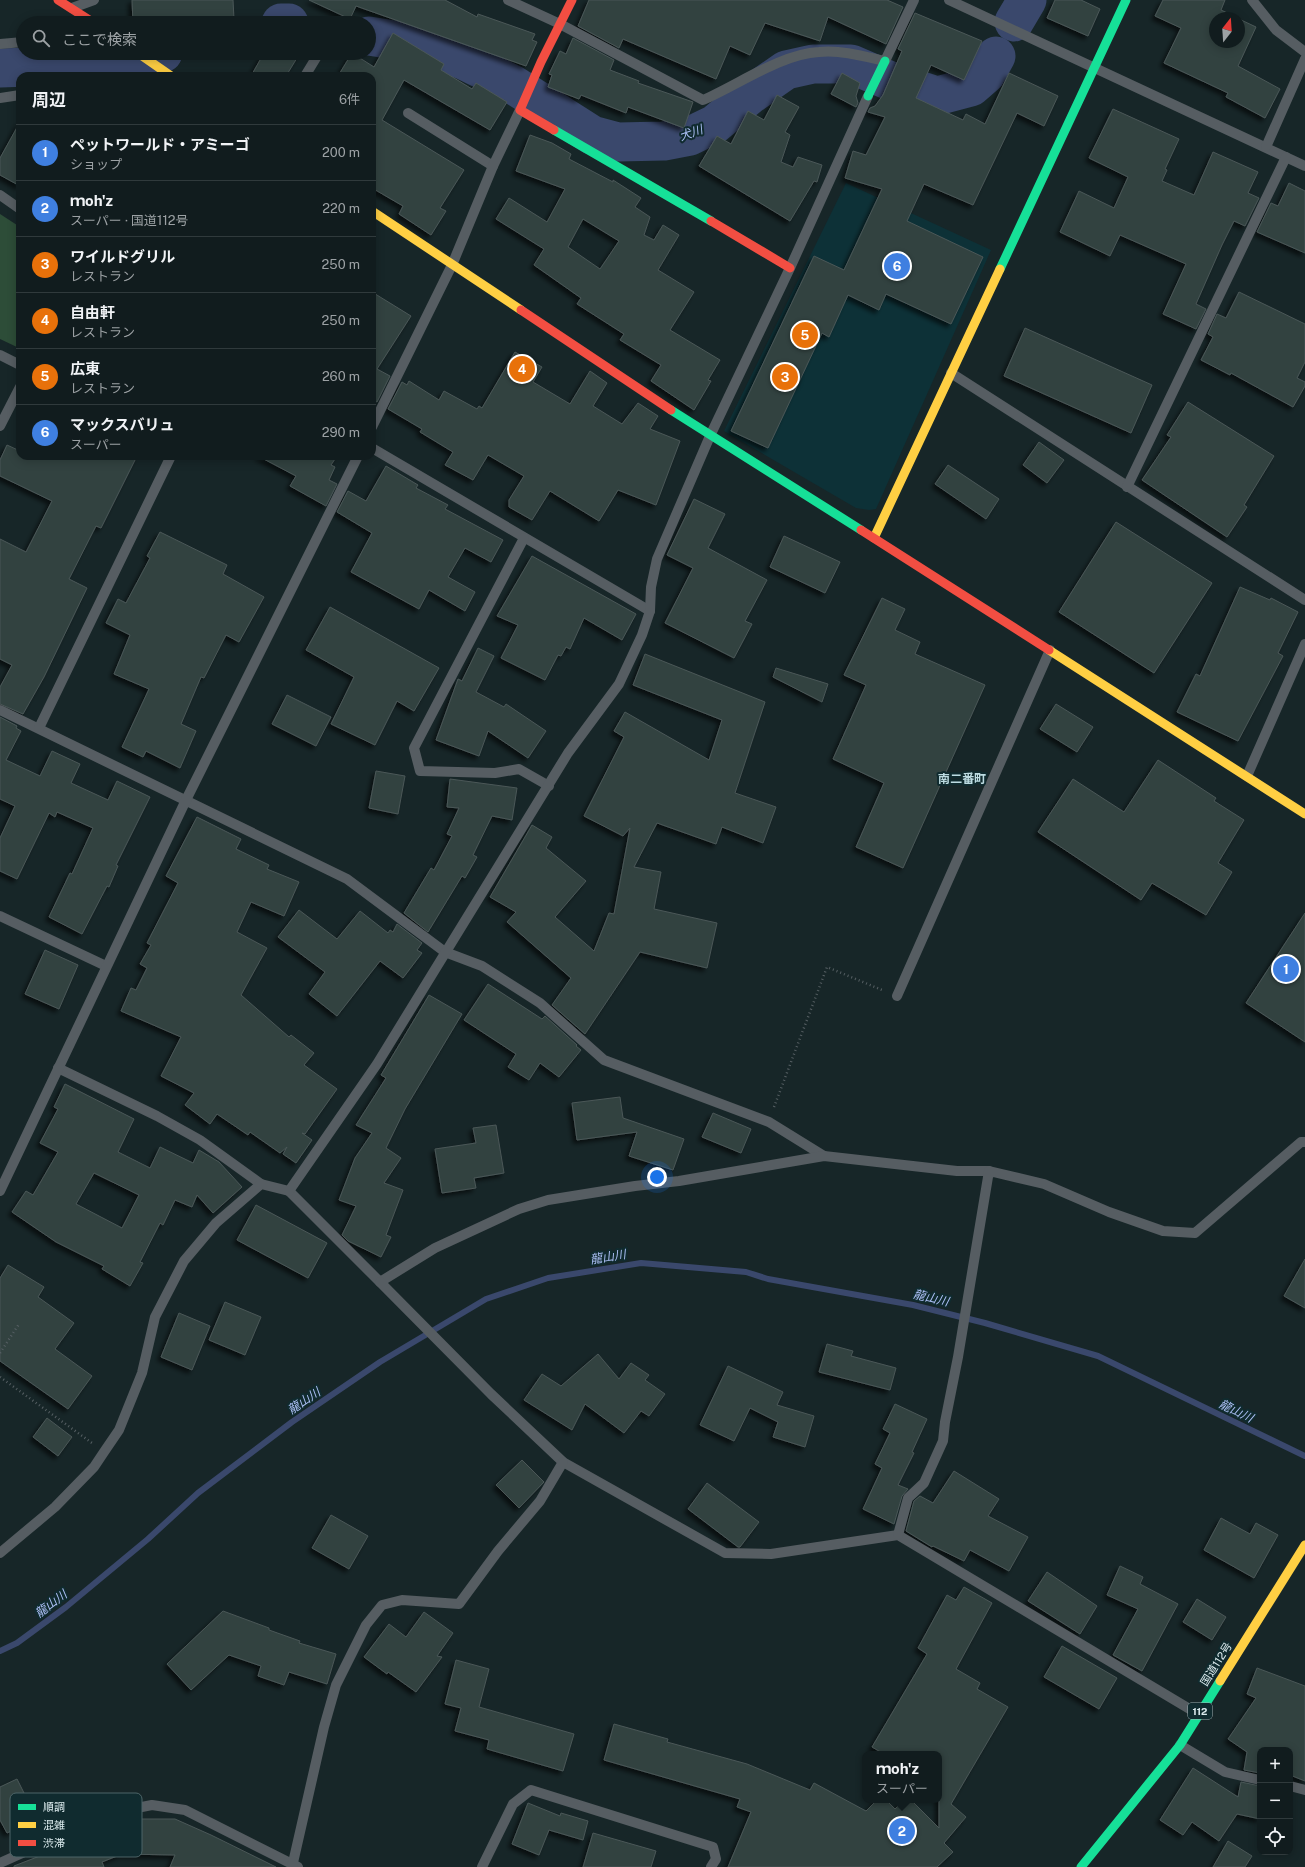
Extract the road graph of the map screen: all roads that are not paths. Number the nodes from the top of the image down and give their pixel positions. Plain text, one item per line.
1 (58, 0) edge
2 (94, 0) edge
3 (508, 0) edge
4 (572, 0) edge
5 (914, 0) edge
6 (949, 0) edge
7 (1126, 0) edge
8 (1252, 0) edge
9 (72, 8) junction
10 (84, 16) edge
11 (560, 24) junction
12 (16, 43) edge
13 (0, 44) edge
14 (1305, 52) edge
15 (1305, 59) edge
16 (147, 60) edge
17 (315, 60) edge
18 (885, 61) junction
19 (1095, 67) junction
20 (163, 72) edge
21 (307, 72) edge
22 (16, 96) edge
23 (868, 96) joint
24 (0, 98) edge
25 (520, 110) junction
26 (408, 113) dead end
27 (1266, 147) junction
28 (1286, 157) junction
29 (493, 166) junction
30 (1305, 166) edge
31 (0, 195) edge
32 (16, 206) edge
33 (376, 214) edge
34 (452, 265) junction
35 (790, 268) junction
36 (0, 356) edge
37 (16, 363) edge
38 (951, 373) junction
39 (16, 395) edge
40 (376, 419) edge
41 (0, 426) edge
42 (710, 436) junction
43 (376, 450) edge
44 (169, 460) edge
45 (356, 460) edge
46 (1127, 486) junction
47 (524, 538) junction
48 (874, 538) junction
49 (1305, 600) edge
50 (650, 611) junction
51 (1305, 644) edge
52 (1050, 650) junction
53 (0, 710) edge
54 (39, 728) junction
55 (1247, 776) junction
56 (549, 786) junction
57 (186, 800) junction
58 (1305, 814) edge
59 (0, 916) edge
60 (446, 952) junction
61 (106, 966) junction
62 (897, 996) road end
63 (58, 1068) junction
64 (1305, 1142) edge
65 (824, 1156) junction
66 (989, 1171) junction
67 (261, 1184) junction
68 (0, 1191) edge
69 (289, 1191) junction
70 (380, 1282) junction
71 (563, 1462) junction
72 (898, 1535) junction
73 (1305, 1545) edge
74 (0, 1553) edge
75 (1198, 1714) junction
76 (1180, 1745) junction
77 (1257, 1779) edge
78 (1293, 1787) edge
79 (1305, 1790) edge
80 (142, 1807) edge
81 (13, 1857) edge
82 (0, 1863) edge
83 (294, 1866) edge
84 (482, 1867) edge
85 (711, 1867) edge
86 (1081, 1867) edge

1 - 9 main road
2 - 9 lane
3 - 11 lane
4 - 11 main road
5 - 18 lane
6 - 19 lane
7 - 19 main road
8 - 14 lane
9 - 10 main road
11 - 18 lane
11 - 25 main road
12 - 13 lane
15 - 27 lane
16 - 20 main road
17 - 21 lane
18 - 23 main road
19 - 27 lane
19 - 38 main road
22 - 24 lane
23 - 35 lane
25 - 29 lane
25 - 35 main road
26 - 29 lane
27 - 28 lane
28 - 30 lane
28 - 46 lane
29 - 34 lane
31 - 32 lane
33 - 34 main road
34 - 40 lane
34 - 42 main road
35 - 42 lane
36 - 37 lane
38 - 46 lane
38 - 48 main road
39 - 41 lane
42 - 48 main road
42 - 50 lane
43 - 47 lane
44 - 54 lane
45 - 57 lane
46 - 49 lane
47 - 50 lane
47 - 56 lane
48 - 52 main road
50 - 56 lane
51 - 55 lane
52 - 55 main road
52 - 62 lane
53 - 54 lane
54 - 57 lane
55 - 58 main road
56 - 60 lane
57 - 60 lane
57 - 61 lane
59 - 61 lane
60 - 65 lane
60 - 69 lane
61 - 63 lane
63 - 67 lane
63 - 68 lane
64 - 66 lane
65 - 66 lane
65 - 70 lane
66 - 72 lane
67 - 69 lane
67 - 74 lane
69 - 70 lane
70 - 71 lane
71 - 72 lane
71 - 83 lane
72 - 75 lane
73 - 75 main road, 国道112号 / 112
75 - 76 main road, 国道112号 / 112
76 - 77 lane
76 - 86 main road, 国道112号 / 112
78 - 79 lane
80 - 83 lane
81 - 82 lane
84 - 85 lane

